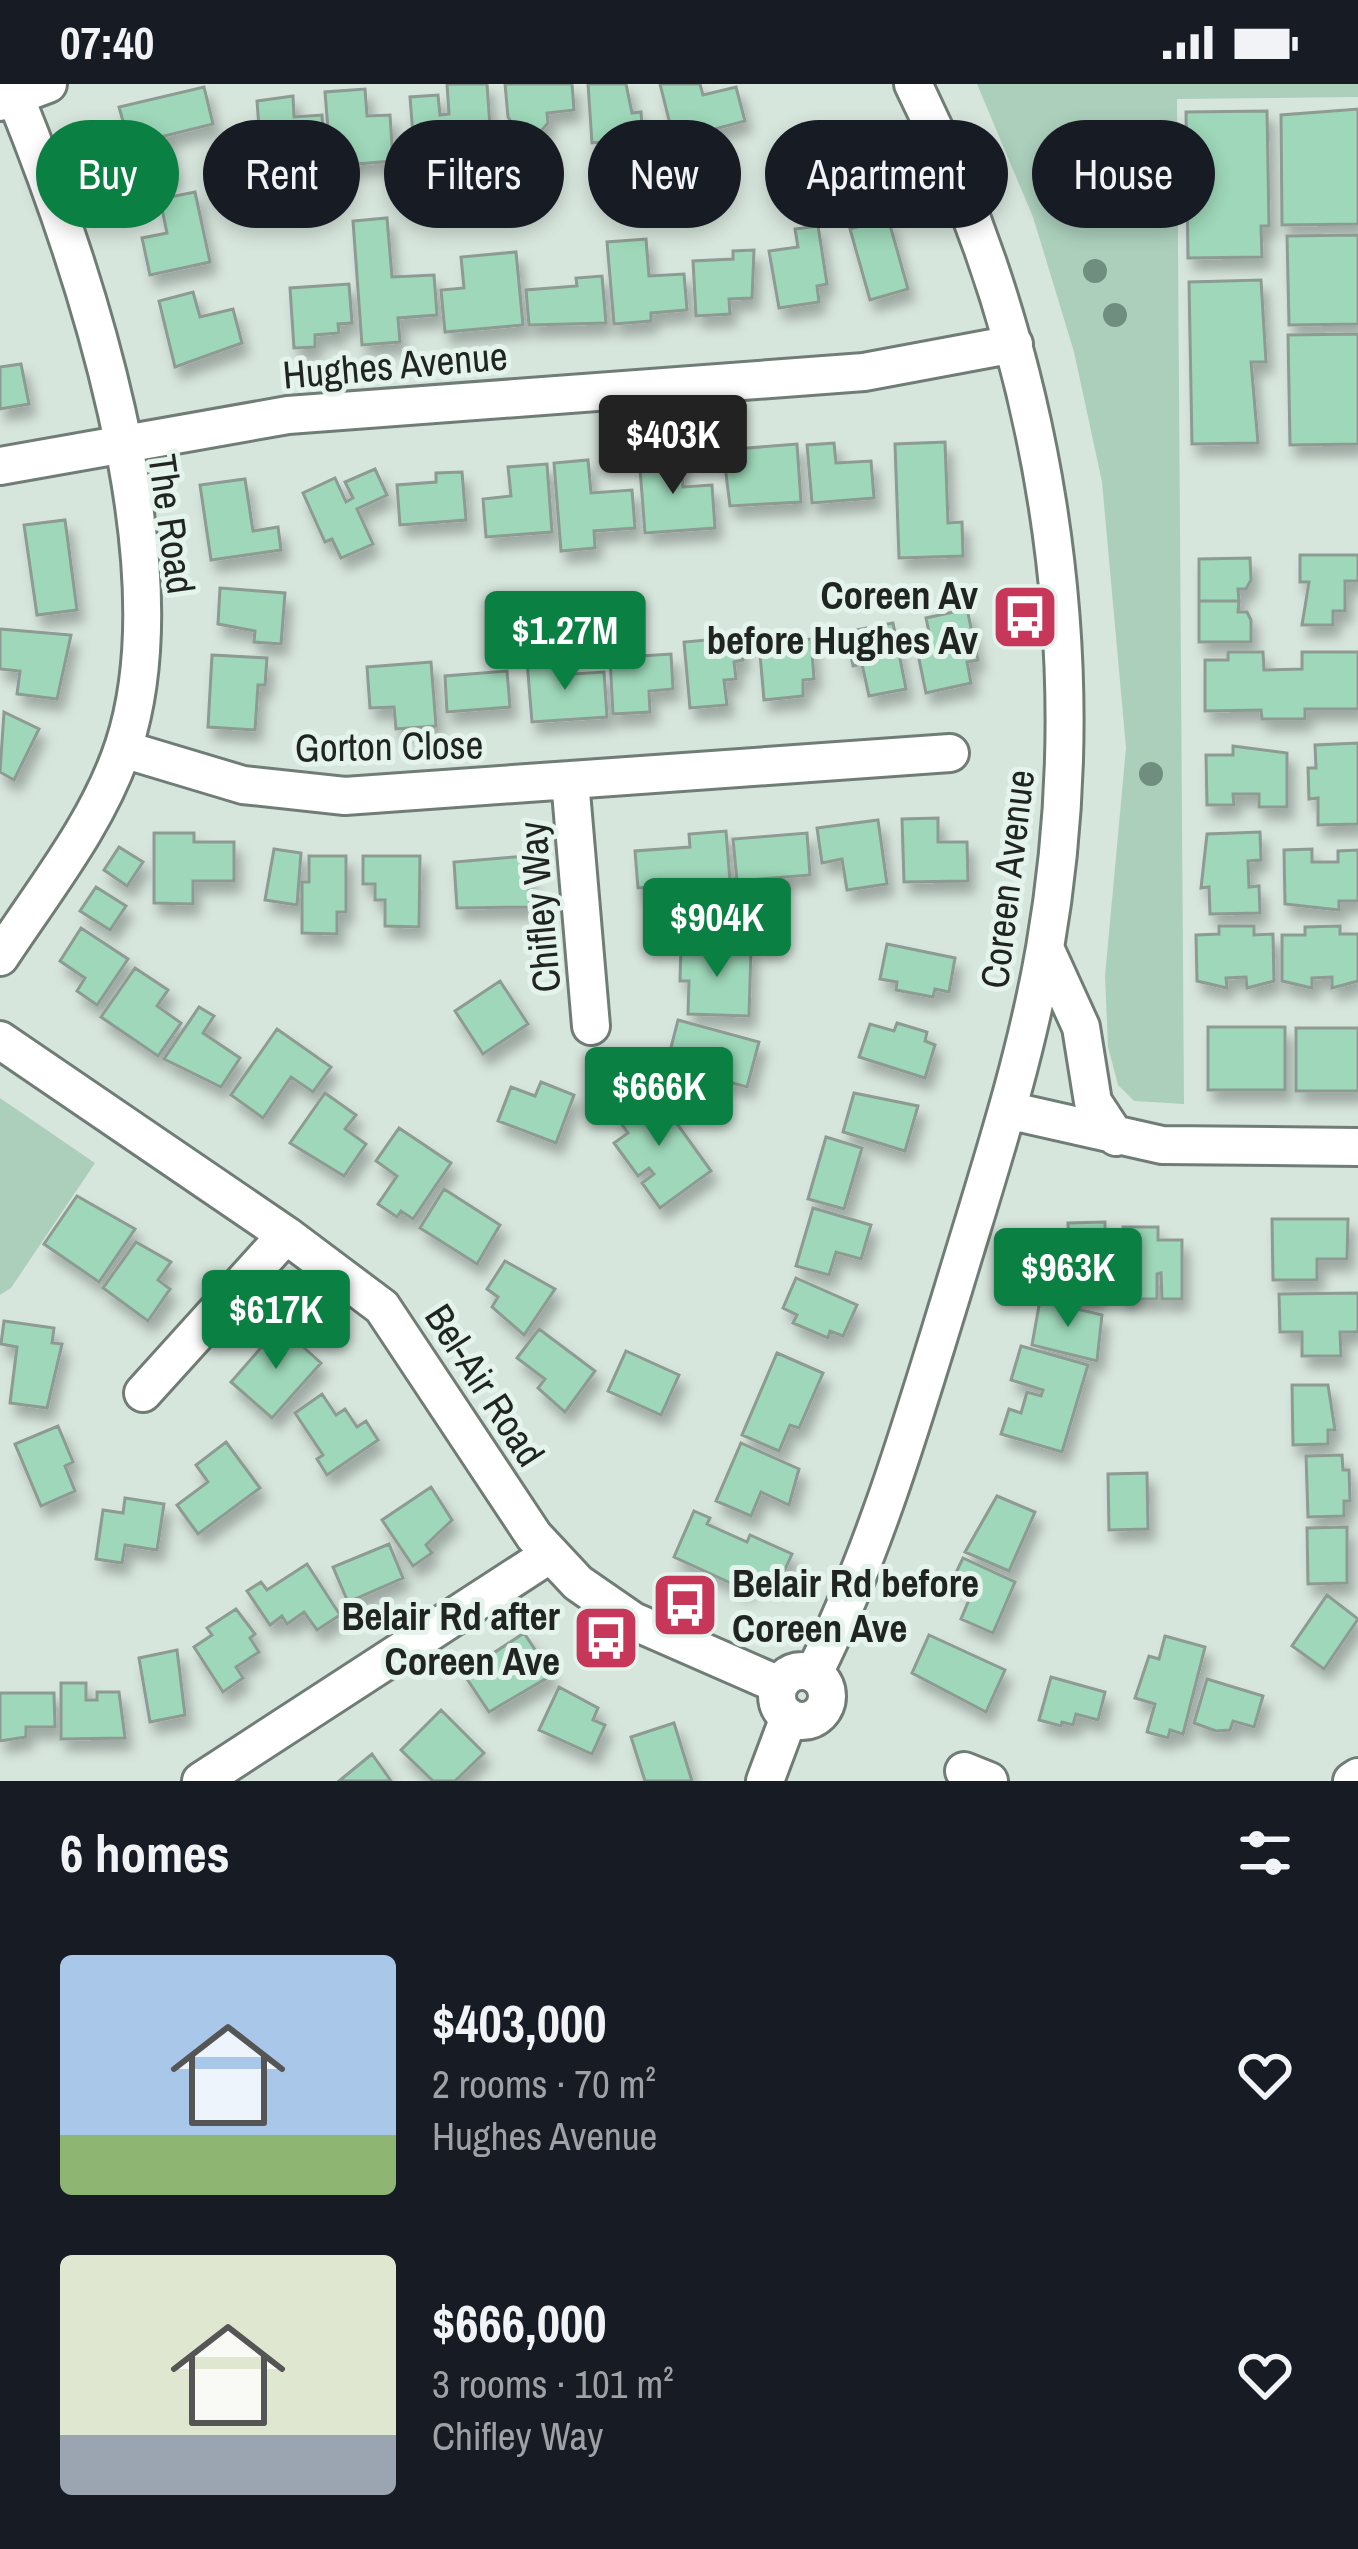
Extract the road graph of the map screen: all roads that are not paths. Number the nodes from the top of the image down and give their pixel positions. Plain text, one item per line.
1 (913, 84) edge
2 (18, 92) edge
3 (1014, 344) junction
4 (119, 444) junction
5 (0, 466) edge
6 (123, 749) junction
7 (950, 752) dead end
8 (570, 780) junction
9 (1045, 948) junction
10 (0, 957) edge
11 (591, 1026) dead end
12 (0, 1040) edge
13 (1007, 1110) junction
14 (1116, 1137) junction
15 (1358, 1147) edge
16 (286, 1235) junction
17 (143, 1393) dead end
18 (550, 1555) junction
19 (794, 1692) junction
20 (201, 1781) edge
21 (765, 1781) edge

1 - 3 street, Coreen Avenue
2 - 4 street, The Road
3 - 4 street, Hughes Avenue
3 - 9 street, Coreen Avenue
4 - 5 street, Hughes Avenue
4 - 6 street, The Road
6 - 8 street, Gorton Close
6 - 10 street, The Road
7 - 8 street, Gorton Close
8 - 11 street, Chifley Way
9 - 13 street, Coreen Avenue
9 - 14 street
12 - 16 street, Bel-Air Road
13 - 14 street
13 - 19 street, Coreen Avenue
14 - 15 street
16 - 17 street
16 - 18 street, Bel-Air Road
18 - 19 street, Bel-Air Road
18 - 20 street
19 - 21 street, Coreen Avenue

